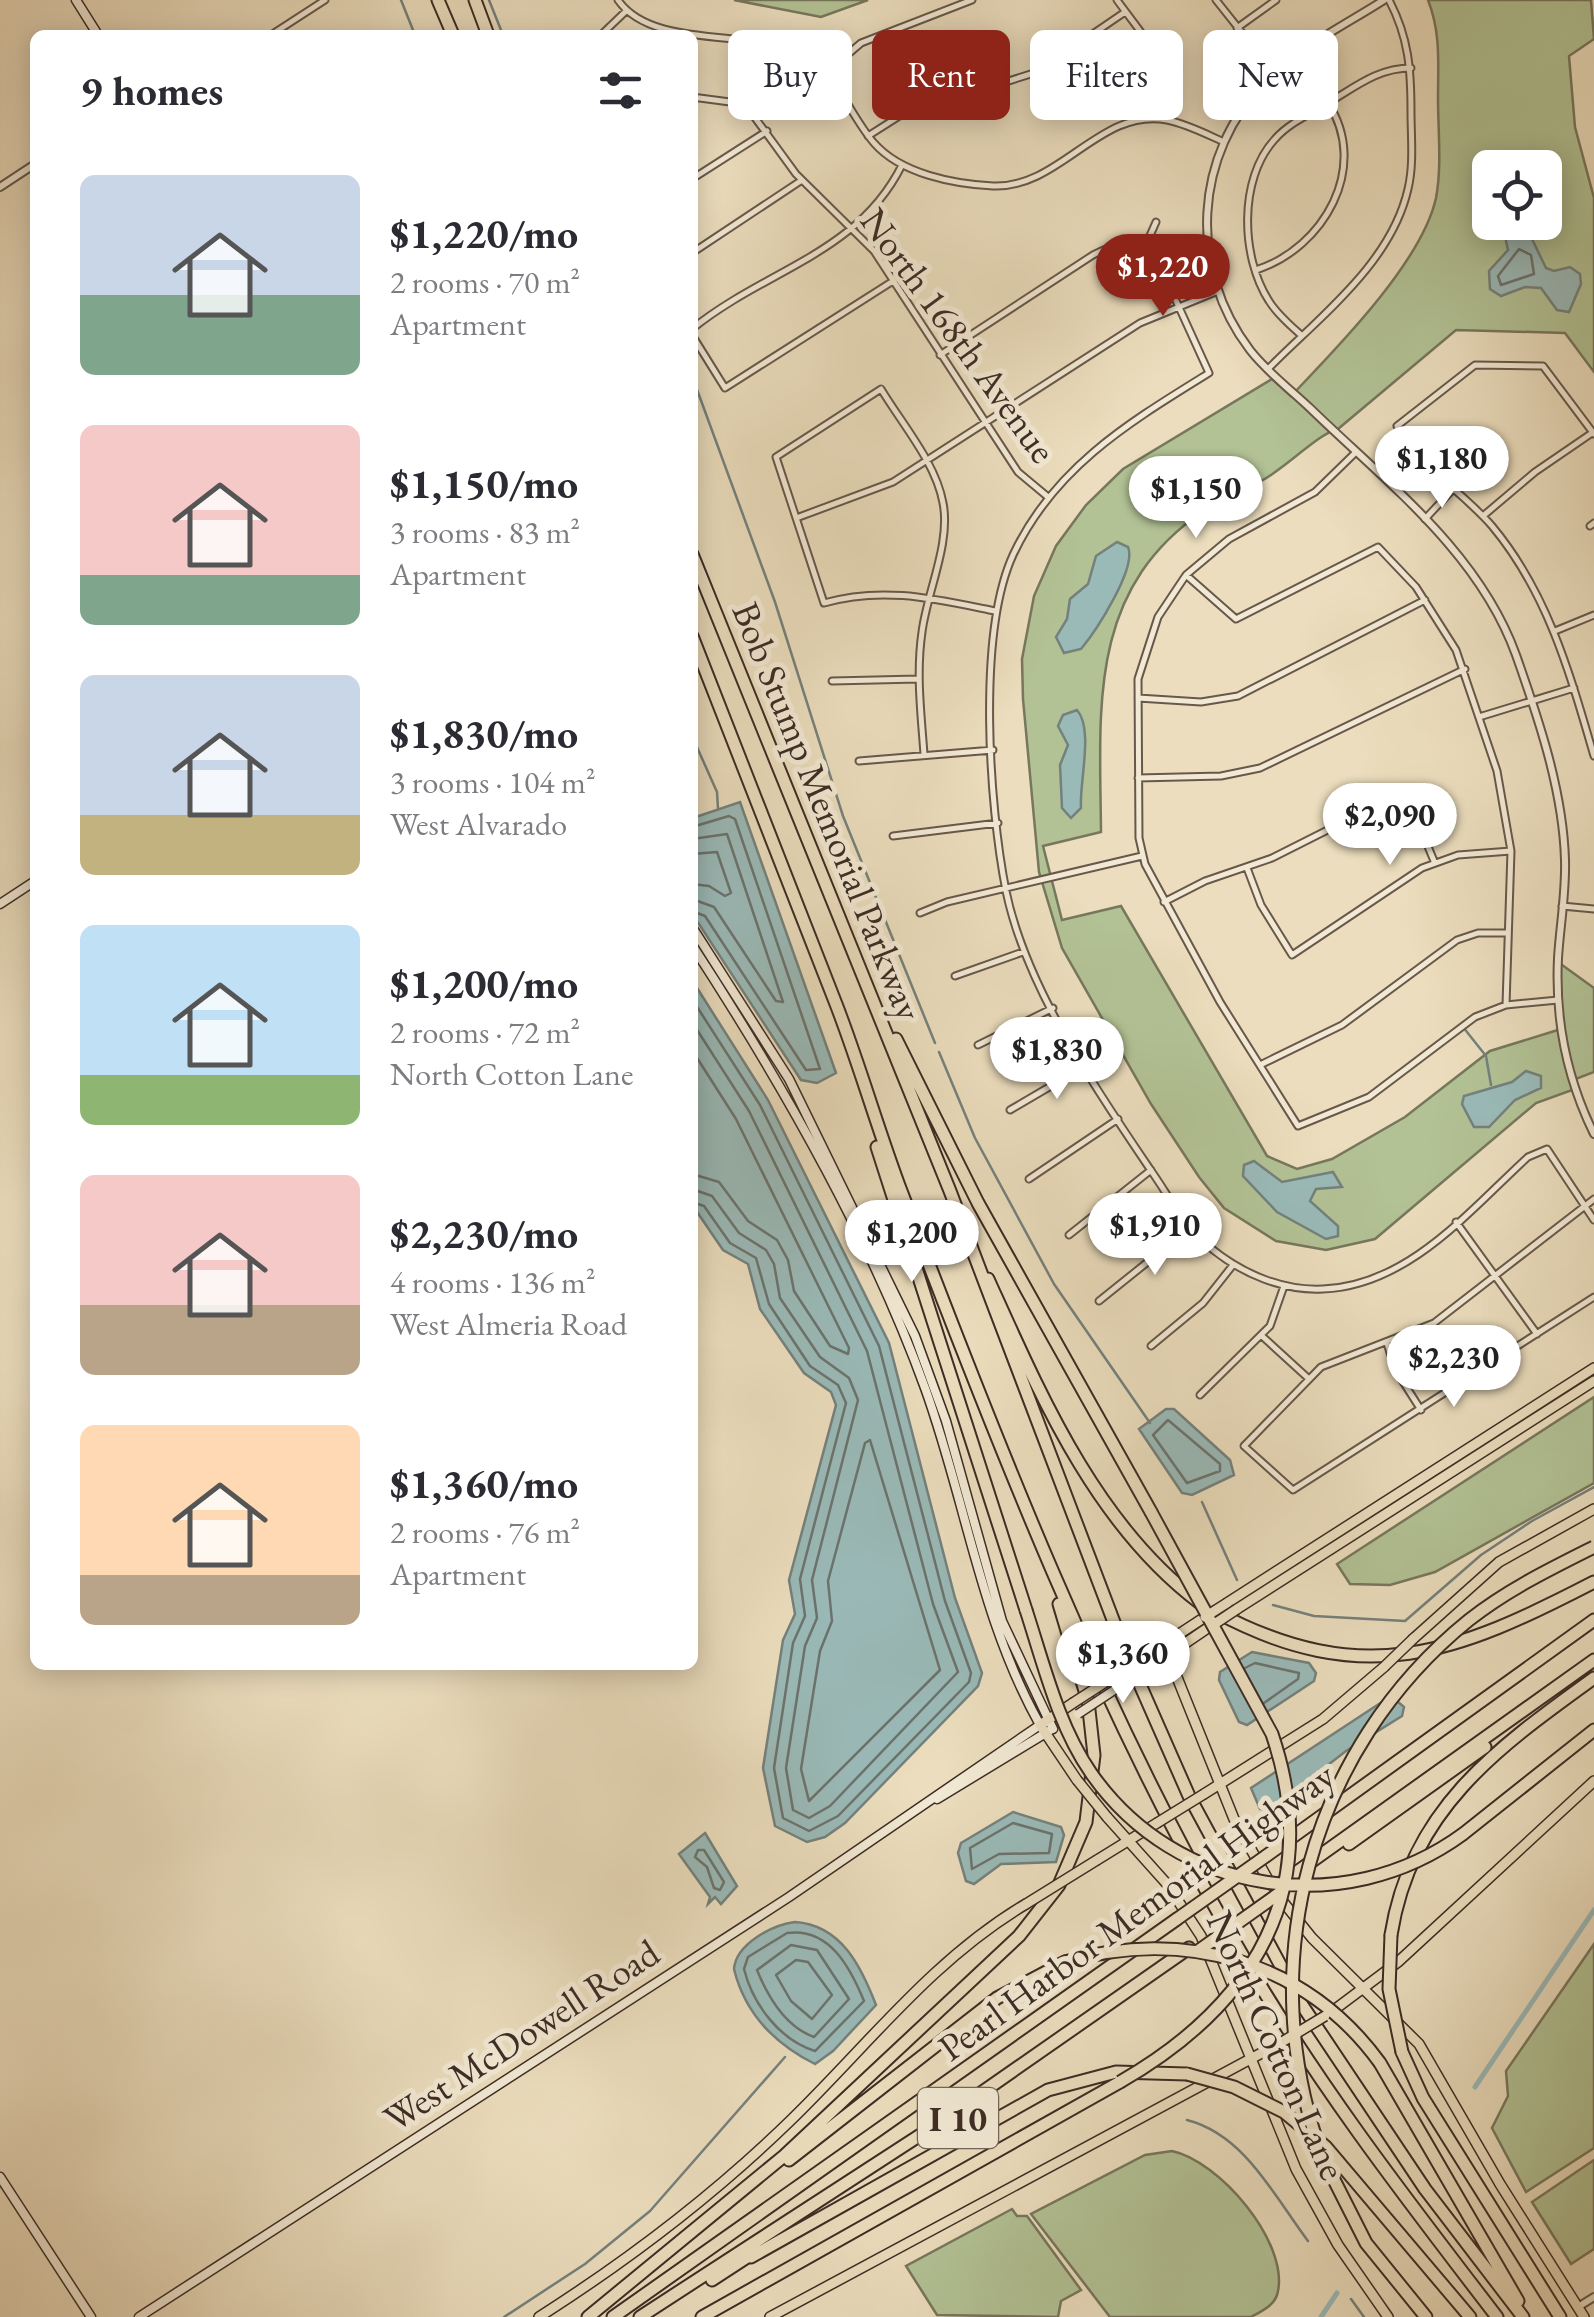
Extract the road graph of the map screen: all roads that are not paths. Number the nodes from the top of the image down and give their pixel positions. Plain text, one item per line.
1 (76, 0) edge
2 (325, 0) edge
3 (437, 0) edge
4 (475, 0) edge
5 (618, 0) edge
6 (972, 0) edge
7 (1116, 0) edge
8 (1216, 0) edge
9 (1276, 0) edge
10 (1387, 0) edge
11 (626, 11) junction
12 (1125, 12) junction
13 (1237, 28) joint
14 (95, 30) edge
15 (279, 30) edge
16 (448, 30) edge
17 (486, 30) edge
18 (606, 30) edge
19 (674, 30) edge
20 (1138, 30) edge
21 (1338, 32) edge
22 (698, 34) edge
23 (728, 39) edge
24 (852, 51) edge
25 (1411, 68) junction
26 (698, 97) edge
27 (1338, 97) edge
28 (852, 112) edge
29 (1139, 120) edge
30 (1169, 120) edge
31 (1237, 120) edge
32 (1301, 120) edge
33 (1336, 120) edge
34 (767, 131) junction
35 (868, 136) junction
36 (1224, 142) junction
37 (902, 165) junction
38 (30, 167) edge
39 (698, 175) edge
40 (802, 180) junction
41 (0, 187) edge
42 (1156, 222) dead end
43 (855, 229) junction
44 (1144, 247) junction
45 (698, 249) edge
46 (1256, 270) junction
47 (893, 280) junction
48 (1218, 291) junction
49 (1177, 305) junction
50 (698, 328) edge
51 (1301, 335) junction
52 (698, 342) edge
53 (940, 356) junction
54 (1268, 369) junction
55 (985, 424) junction
56 (1594, 433) edge
57 (1356, 452) junction
58 (926, 462) junction
59 (1456, 487) junction
60 (1048, 497) junction
61 (1483, 516) junction
62 (799, 517) junction
63 (1424, 519) junction
64 (698, 569) edge
65 (1186, 575) junction
66 (928, 598) junction
67 (1425, 600) junction
68 (994, 611) junction
69 (1594, 615) edge
70 (1554, 631) junction
71 (698, 651) edge
72 (1465, 669) junction
73 (918, 679) junction
74 (832, 682) dead end
75 (1574, 688) junction
76 (1138, 698) junction
77 (1530, 701) junction
78 (1480, 717) junction
79 (993, 750) junction
80 (924, 754) junction
81 (1594, 754) edge
82 (858, 760) dead end
83 (1138, 778) junction
84 (998, 824) junction
85 (892, 836) dead end
86 (1511, 852) junction
87 (1142, 856) junction
88 (1434, 862) junction
89 (1247, 868) junction
90 (30, 884) edge
91 (1006, 891) junction
92 (1164, 902) junction
93 (0, 904) edge
94 (1562, 906) junction
95 (1594, 909) edge
96 (920, 913) dead end
97 (1508, 932) junction
98 (698, 936) edge
99 (1024, 952) junction
100 (698, 954) edge
101 (955, 976) dead end
102 (863, 978) junction
103 (826, 980) junction
104 (1558, 1000) junction
105 (1506, 1005) junction
106 (1053, 1008) junction
107 (978, 1045) dead end
108 (1086, 1065) junction
109 (1260, 1065) junction
110 (1010, 1110) dead end
111 (1118, 1119) junction
112 (1594, 1134) edge
113 (1151, 1170) junction
114 (1030, 1179) dead end
115 (950, 1191) junction
116 (1594, 1200) edge
117 (1585, 1205) junction
118 (1594, 1220) edge
119 (1456, 1222) junction
120 (1190, 1228) junction
121 (1070, 1234) dead end
122 (1232, 1265) junction
123 (1498, 1275) junction
124 (1284, 1284) junction
125 (1594, 1297) edge
126 (1099, 1301) dead end
127 (1537, 1334) junction
128 (1262, 1336) junction
129 (1387, 1342) junction
130 (1151, 1346) dead end
131 (1594, 1368) edge
132 (1309, 1379) junction
133 (1594, 1381) edge
134 (1200, 1395) dead end
135 (1422, 1410) junction
136 (1015, 1478) junction
137 (1594, 1509) edge
138 (1594, 1547) edge
139 (1594, 1582) edge
140 (1594, 1620) edge
141 (1148, 1654) junction
142 (1168, 1655) junction
143 (1594, 1660) edge
144 (1594, 1669) edge
145 (1594, 1678) edge
146 (1047, 1726) junction
147 (1594, 1730) edge
148 (1594, 1781) edge
149 (1219, 1784) junction
150 (1128, 1840) junction
151 (1282, 1887) junction
152 (1192, 1950) junction
153 (1366, 1988) junction
154 (1251, 2058) junction
155 (0, 2176) edge
156 (690, 2236) junction
157 (730, 2268) junction
158 (1594, 2297) edge
159 (1578, 2307) junction
160 (91, 2317) edge
161 (139, 2317) edge
162 (540, 2317) edge
163 (588, 2317) edge
164 (613, 2317) edge
165 (640, 2317) edge
166 (654, 2317) edge
167 (702, 2317) edge
168 (770, 2317) edge
169 (1388, 2317) edge
170 (1426, 2317) edge
171 (1470, 2317) edge
172 (1497, 2317) edge
173 (1526, 2317) edge
174 (1560, 2317) edge
175 (1584, 2317) edge

1 - 14 main road
2 - 15 street
3 - 16 highway
4 - 17 highway
5 - 11 street
6 - 24 street
7 - 12 street
8 - 13 street
9 - 13 street
10 - 21 street
10 - 25 street
11 - 18 street
11 - 19 street
12 - 20 street
12 - 35 street
22 - 23 street
25 - 27 street
25 - 51 street
26 - 34 street, North 168th Avenue
28 - 35 street
29 - 37 street
30 - 36 street
31 - 36 street
32 - 46 street
33 - 46 street
34 - 39 street
34 - 40 street, North 168th Avenue
35 - 37 street
36 - 48 street
37 - 43 street
38 - 41 street
40 - 43 street, North 168th Avenue
40 - 45 street
42 - 44 street
43 - 47 street, North 168th Avenue
43 - 50 street
44 - 49 street
44 - 53 street
46 - 51 street
47 - 52 street
47 - 53 street, North 168th Avenue
48 - 49 street
48 - 54 street
49 - 55 street
49 - 60 street
51 - 54 street
53 - 55 street, North 168th Avenue
54 - 57 street
55 - 58 street
55 - 60 street, North 168th Avenue
56 - 59 street
56 - 61 street
57 - 63 street
57 - 65 street
58 - 62 street
58 - 62 street
58 - 66 street
59 - 61 street
59 - 63 street
60 - 68 street
61 - 70 street
62 - 66 street
63 - 77 street
64 - 102 highway, Bob Stump Memorial Parkway
65 - 67 street
65 - 76 street
66 - 68 street
66 - 73 street
67 - 72 street
67 - 76 street
68 - 79 street
69 - 70 street
70 - 75 street
71 - 103 highway, Bob Stump Memorial Parkway
72 - 78 street
72 - 83 street
73 - 74 street
73 - 80 street
75 - 77 street
75 - 81 street
76 - 83 street
77 - 78 street
77 - 94 street
78 - 86 street
79 - 80 street
79 - 84 street
80 - 82 street
83 - 87 street
84 - 85 street
84 - 91 street
86 - 88 street
86 - 97 street
87 - 91 street
87 - 92 street
88 - 89 street
88 - 89 street
89 - 92 street
90 - 93 main road
91 - 96 street
91 - 99 street
92 - 109 street
94 - 95 street
94 - 104 street
97 - 105 street
97 - 109 street
98 - 146 main road, North Cotton Lane
99 - 101 street
99 - 106 street
100 - 146 main road, North Cotton Lane
102 - 115 highway, Bob Stump Memorial Parkway
102 - 167 highway, bridge
103 - 136 highway, Bob Stump Memorial Parkway
103 - 147 highway, bridge
104 - 105 street
104 - 112 street
105 - 109 street
106 - 107 street
106 - 108 street
108 - 110 street
108 - 111 street
111 - 113 street
111 - 114 street
113 - 120 street
113 - 121 street
115 - 139 highway
115 - 173 highway, Bob Stump Memorial Parkway
116 - 117 street
117 - 118 street
117 - 119 street
117 - 123 street
119 - 123 street
119 - 124 street
120 - 122 street
120 - 126 street
122 - 124 street
122 - 130 street
123 - 127 street
123 - 129 street
124 - 128 street
125 - 127 street
127 - 135 street
128 - 132 street
128 - 134 street
129 - 132 street
129 - 135 street
131 - 141 main road, West McDowell Road, bridge
132 - 135 street
133 - 142 main road, West McDowell Road, bridge
136 - 156 highway
136 - 172 highway, Bob Stump Memorial Parkway
137 - 149 main road, bridge
138 - 170 highway, bridge
140 - 164 highway, Pearl Harbor Memorial Highway / I 10, bridge
141 - 142 main road
141 - 146 main road, West McDowell Road, bridge
142 - 146 main road, West McDowell Road, bridge
142 - 149 main road, North Cotton Lane
143 - 151 highway
144 - 151 highway, Pearl Harbor Memorial Highway / I 10
145 - 174 highway, bridge
146 - 150 main road, North Cotton Lane, bridge
146 - 161 main road, West McDowell Road
148 - 153 main road
149 - 150 main road, bridge
149 - 153 main road, North Cotton Lane
150 - 154 main road, North Cotton Lane
150 - 162 main road, bridge
151 - 152 highway, Pearl Harbor Memorial Highway / I 10, bridge
152 - 157 highway, Pearl Harbor Memorial Highway / I 10
152 - 165 highway
153 - 154 main road, bridge
153 - 159 main road, North Cotton Lane
154 - 168 main road
154 - 169 main road, North Cotton Lane
155 - 160 main road
156 - 163 highway
156 - 173 highway, bridge
157 - 166 highway, Pearl Harbor Memorial Highway / I 10
157 - 171 highway, bridge
158 - 159 street
159 - 175 main road, North Cotton Lane

